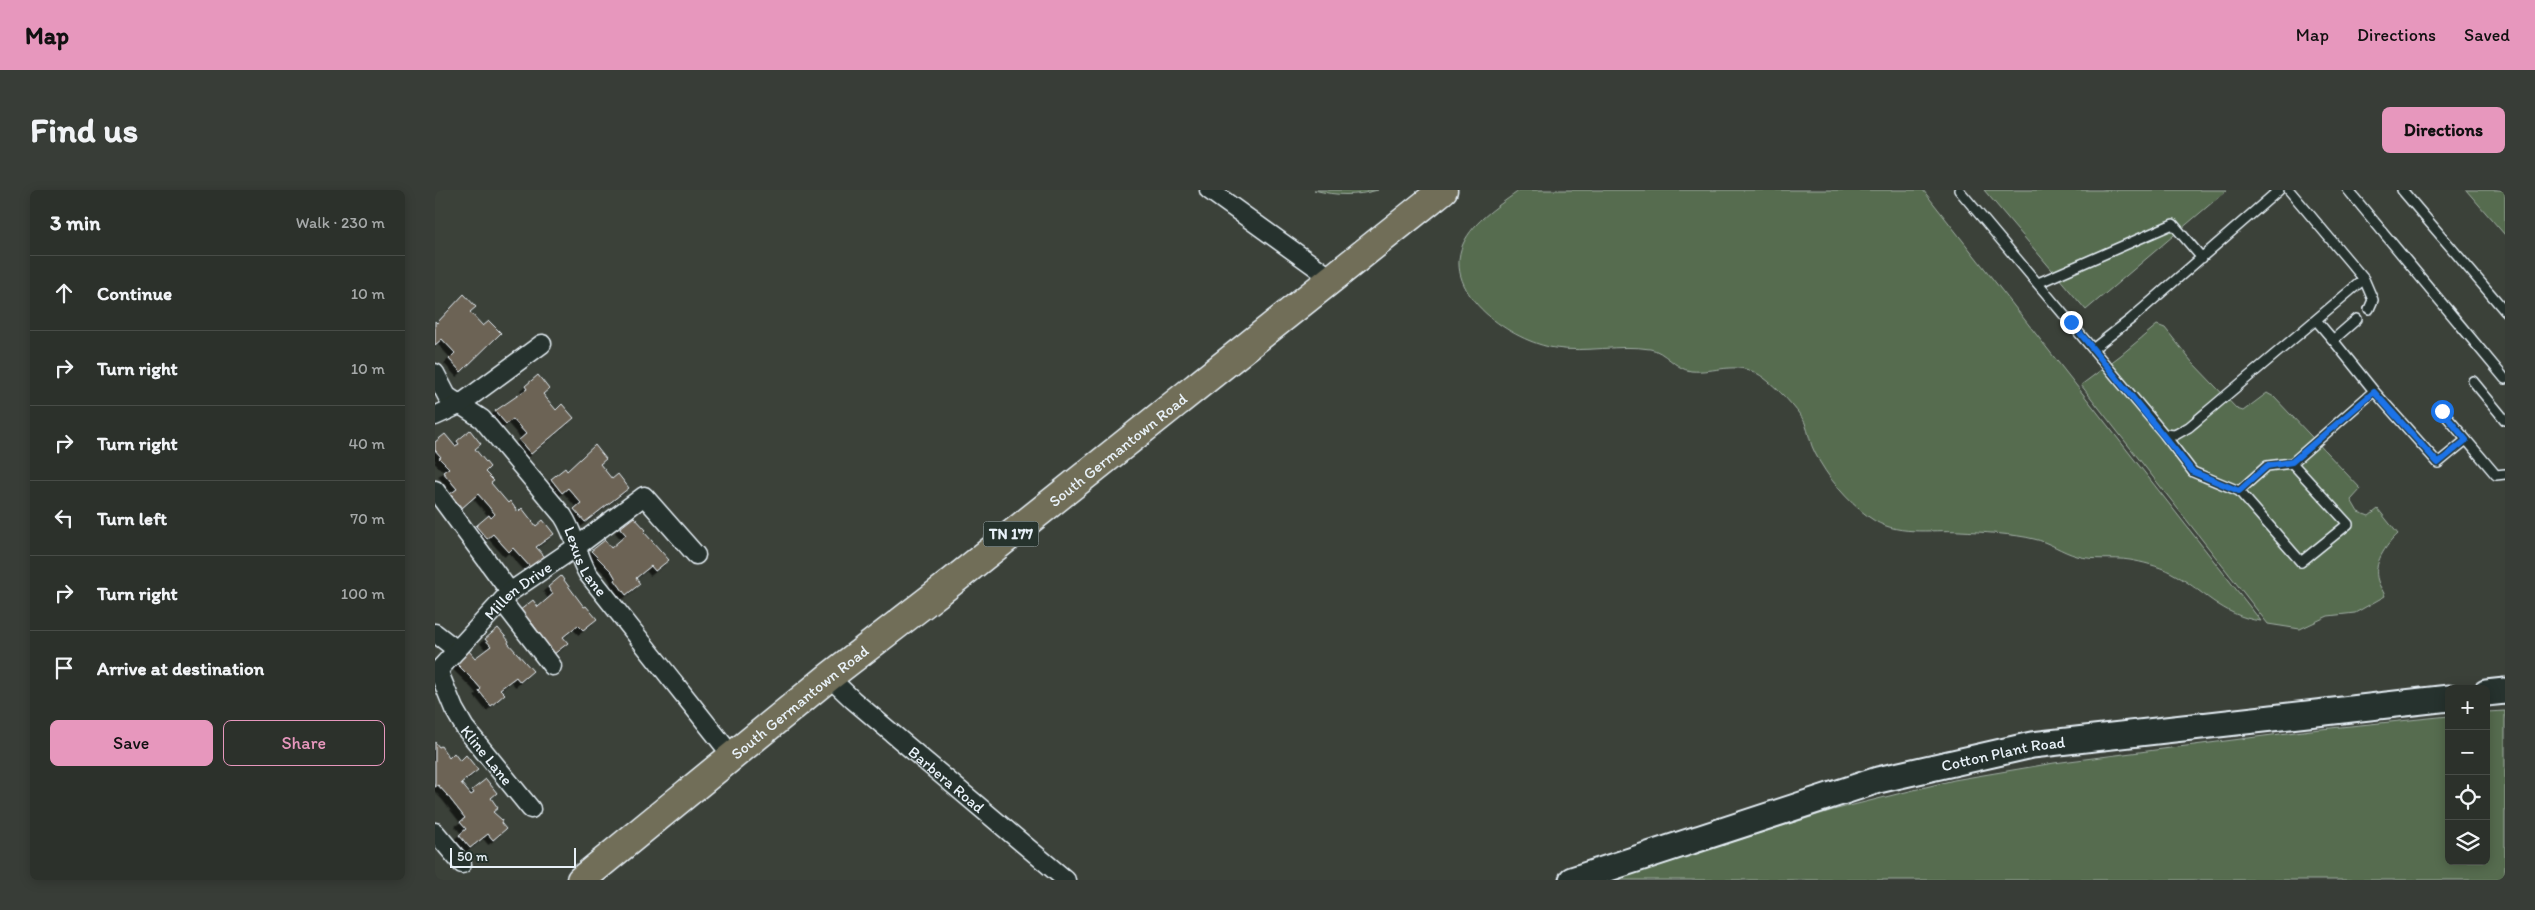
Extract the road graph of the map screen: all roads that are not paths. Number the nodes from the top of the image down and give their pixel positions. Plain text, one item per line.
1 (1209, 190) edge
2 (1443, 190) edge
3 (1959, 190) edge
4 (2279, 190) edge
5 (2289, 190) edge
6 (2348, 190) edge
7 (2402, 190) edge
8 (2202, 258) junction
9 (1331, 278) junction
10 (2364, 279) junction
11 (2038, 283) junction
12 (2369, 308) dead end
13 (2505, 311) edge
14 (2357, 319) dead end
15 (2316, 320) junction
16 (2333, 340) junction
17 (541, 344) dead end
18 (2094, 348) junction
19 (435, 373) edge
20 (2505, 379) edge
21 (2473, 381) dead end
22 (2374, 392) junction
23 (459, 405) junction
24 (2442, 411) dead end
25 (435, 416) edge
26 (2505, 420) edge
27 (2164, 434) junction
28 (2466, 440) junction
29 (2292, 462) junction
30 (2505, 474) edge
31 (435, 490) edge
32 (2239, 491) junction
33 (576, 547) junction
34 (695, 556) dead end
35 (506, 597) junction
36 (435, 633) edge
37 (457, 650) junction
38 (551, 666) dead end
39 (437, 672) edge
40 (829, 676) junction
41 (2505, 691) edge
42 (2490, 693) edge
43 (2445, 698) edge
44 (733, 757) junction
45 (531, 809) dead end
46 (435, 832) edge
47 (462, 864) dead end
48 (581, 880) edge
49 (1066, 880) edge
50 (1572, 880) edge

1 - 9 street
2 - 9 main road, South Germantown Road / TN 177
3 - 11 lane
4 - 8 lane
5 - 10 lane
6 - 20 lane
7 - 13 lane
8 - 11 lane
8 - 18 lane
9 - 40 main road, South Germantown Road / TN 177
10 - 12 lane
10 - 15 lane
11 - 18 lane
14 - 16 lane
15 - 16 lane
15 - 27 lane
16 - 22 lane
17 - 23 street
18 - 27 lane
19 - 23 street, Lexus Lane
21 - 26 lane
22 - 28 lane
22 - 29 lane
23 - 25 street
23 - 33 street, Lexus Lane
24 - 28 lane
27 - 32 lane
28 - 30 lane
29 - 32 lane
29 - 32 lane
31 - 35 street
33 - 34 street, Millen Drive
33 - 35 street, Millen Drive
33 - 44 street, Lexus Lane
35 - 37 street, Millen Drive
35 - 38 street
36 - 37 street
37 - 39 street, Millen Drive
39 - 45 street, Kline Lane
40 - 44 main road, South Germantown Road / TN 177
40 - 49 street, Barbera Road
41 - 42 street
43 - 50 street, Cotton Plant Road
44 - 48 main road, South Germantown Road / TN 177
46 - 47 street

